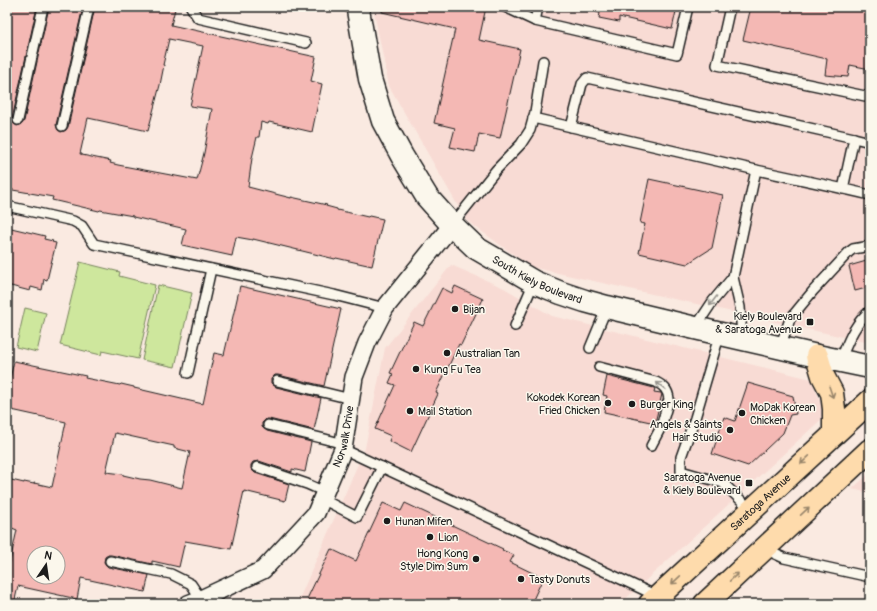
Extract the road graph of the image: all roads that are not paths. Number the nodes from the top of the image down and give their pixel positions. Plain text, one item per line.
1 (43, 7) edge
2 (89, 7) edge
3 (192, 7) edge
4 (359, 7) edge
5 (505, 7) edge
6 (538, 7) edge
7 (688, 7) edge
8 (730, 7) edge
9 (535, 21) junction
10 (306, 43) dead end
11 (543, 61) dead end
12 (870, 97) edge
13 (533, 118) junction
14 (18, 120) dead end
15 (62, 126) dead end
16 (571, 127) junction
17 (854, 138) junction
18 (870, 142) edge
19 (756, 170) junction
20 (843, 188) junction
21 (870, 195) edge
22 (7, 206) edge
23 (452, 225) junction
24 (870, 246) edge
25 (211, 269) junction
26 (734, 277) junction
27 (534, 282) junction
28 (606, 307) junction
29 (385, 308) junction
30 (870, 311) edge
31 (515, 326) dead end
32 (695, 328) junction
33 (720, 333) junction
34 (742, 338) junction
35 (780, 347) junction
36 (590, 348) dead end
37 (816, 356) junction
38 (840, 361) junction
39 (599, 367) dead end
40 (870, 367) edge
41 (188, 373) dead end
42 (277, 381) dead end
43 (351, 399) junction
44 (870, 401) edge
45 (268, 425) dead end
46 (834, 434) junction
47 (651, 446) dead end
48 (343, 447) junction
49 (868, 454) edge
50 (258, 467) dead end
51 (382, 467) junction
52 (324, 495) junction
53 (751, 510) junction
54 (764, 550) junction
55 (110, 561) dead end
56 (870, 577) edge
57 (654, 600) edge
58 (195, 601) edge
59 (713, 602) edge

1 - 14 lane
2 - 15 lane
3 - 10 lane
4 - 23 main road, South Kiely Boulevard
5 - 9 lane
6 - 9 lane
7 - 9 lane
8 - 12 lane
11 - 13 lane
13 - 16 lane
13 - 23 lane
16 - 17 lane
16 - 19 lane
17 - 18 lane
17 - 20 lane
19 - 20 lane
19 - 26 lane
20 - 21 lane
22 - 25 lane
23 - 27 main road, South Kiely Boulevard
23 - 29 street, Norwalk Drive
24 - 35 lane
25 - 29 lane
25 - 41 lane
26 -> 32 lane
26 - 34 lane
27 - 28 main road, South Kiely Boulevard
27 - 31 lane
28 - 32 main road, South Kiely Boulevard
28 - 36 lane
29 - 43 street, Norwalk Drive
30 - 38 lane
32 - 33 main road, South Kiely Boulevard
33 - 34 main road, South Kiely Boulevard
33 - 53 lane
34 - 35 main road, South Kiely Boulevard
35 - 37 main road, South Kiely Boulevard
37 - 38 main road, South Kiely Boulevard
37 -> 46 main road
38 - 40 main road, South Kiely Boulevard
47 -> 39 lane
42 - 43 lane
43 - 48 street, Norwalk Drive
44 - 46 main road, Saratoga Avenue
45 - 48 lane
46 -> 53 main road, Saratoga Avenue
48 - 51 lane
48 - 52 street, Norwalk Drive
54 -> 49 main road
50 - 52 lane
51 - 52 lane
51 - 57 lane
52 - 58 street, Norwalk Drive
53 -> 57 main road, Saratoga Avenue
54 - 56 lane
59 -> 54 main road
55 - 58 lane

